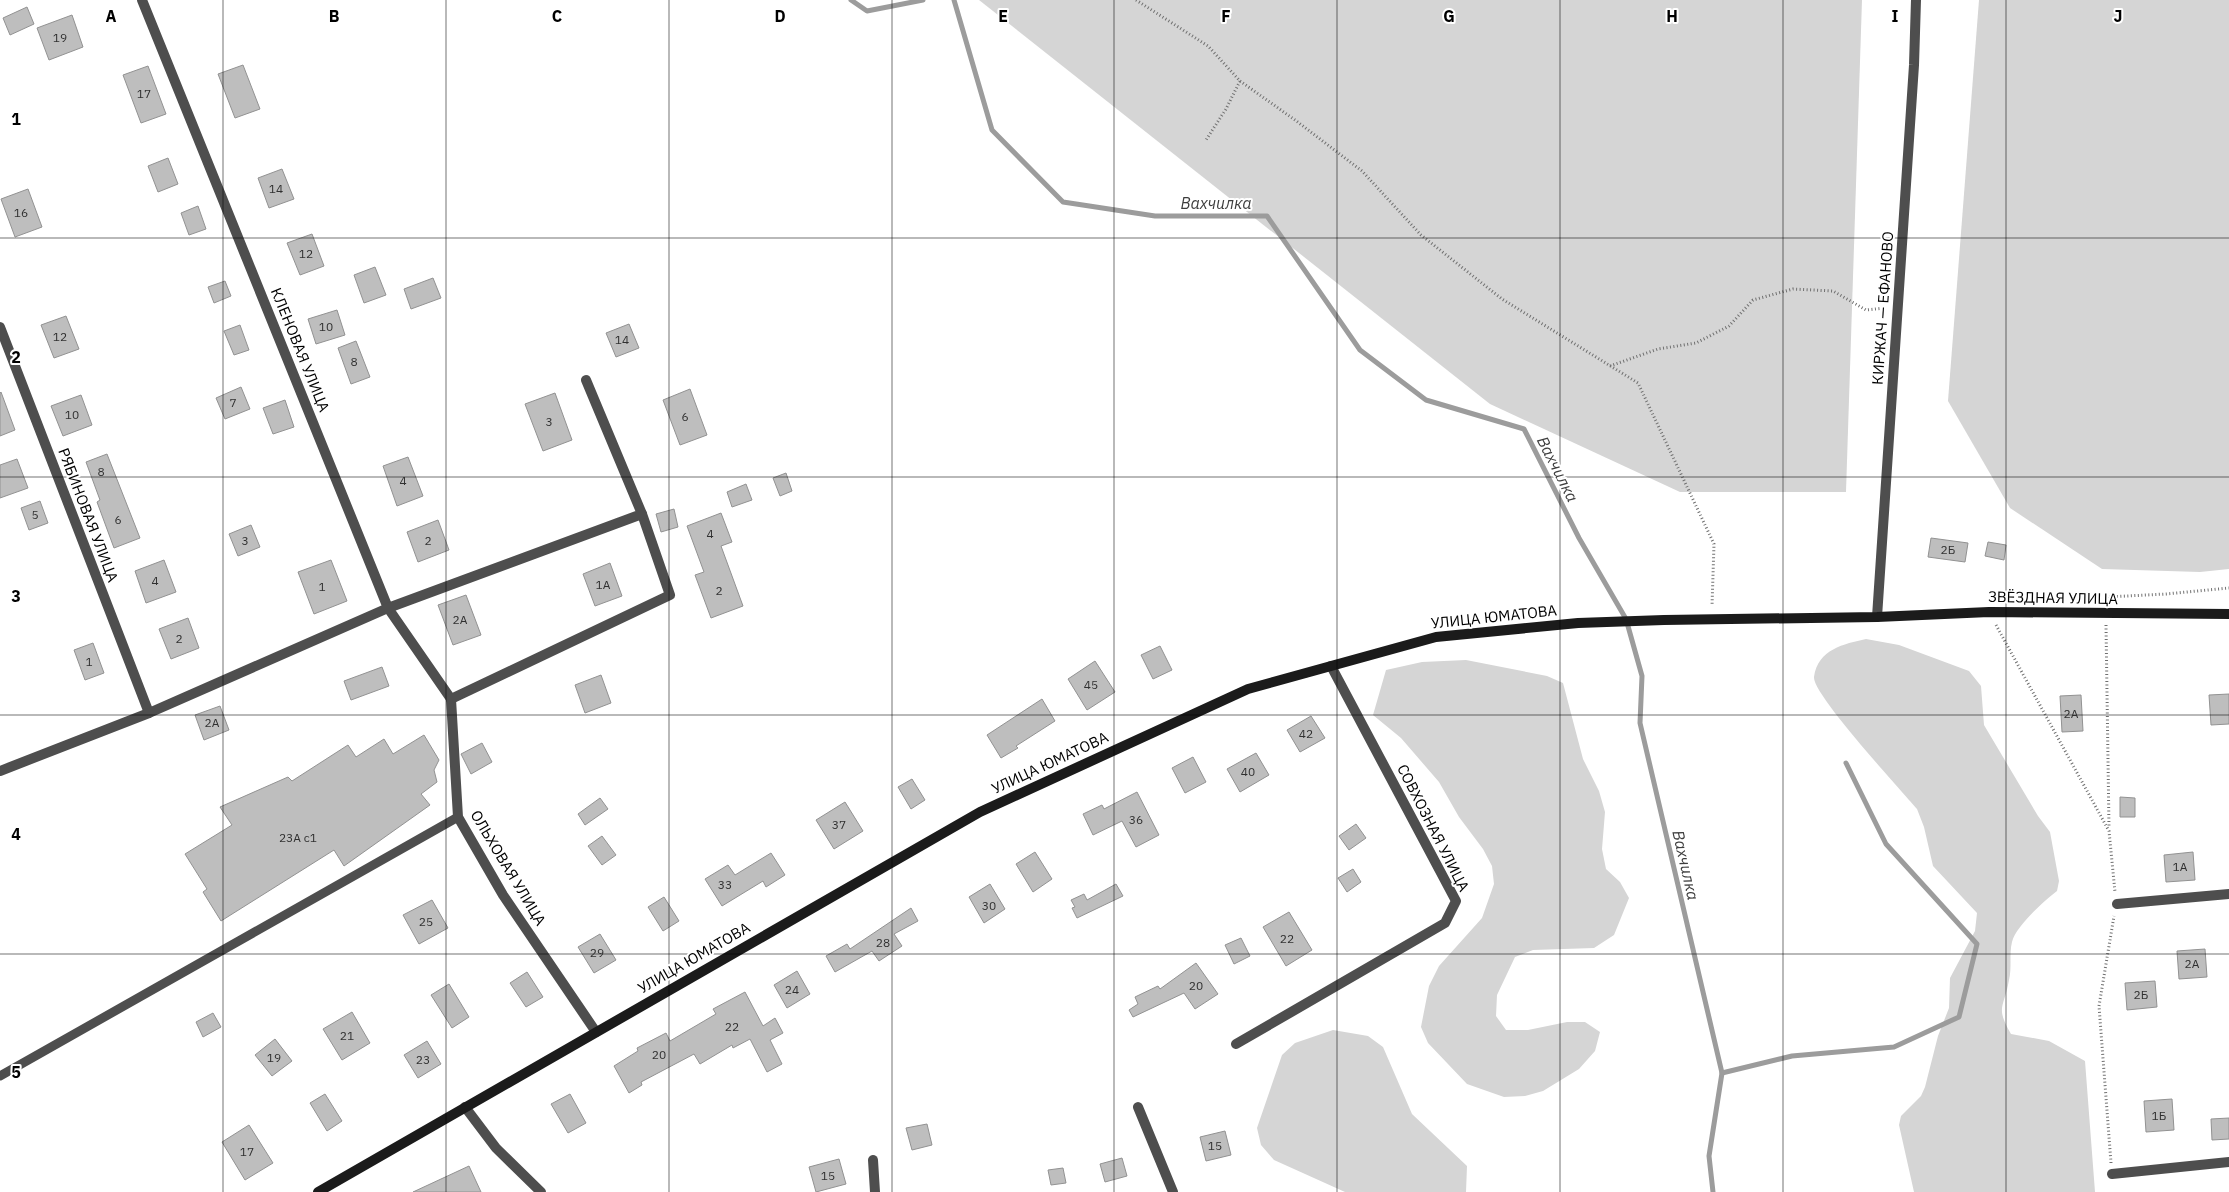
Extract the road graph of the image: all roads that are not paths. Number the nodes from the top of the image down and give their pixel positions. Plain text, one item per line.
1 (142, 0) edge
2 (1916, 0) edge
3 (0, 327) edge
4 (586, 380) dead end
5 (642, 514) junction
6 (388, 608) junction
7 (2229, 614) edge
8 (1877, 617) junction
9 (1331, 666) junction
10 (451, 699) junction
11 (149, 713) junction
12 (0, 772) edge
13 (458, 817) junction
14 (2229, 894) edge
15 (2117, 904) road end
16 (596, 1032) junction
17 (1236, 1044) dead end
18 (0, 1076) edge
19 (465, 1107) junction
20 (1138, 1107) dead end
21 (873, 1160) dead end
22 (2229, 1162) edge
23 (2112, 1174) road end
24 (318, 1192) edge
25 (541, 1192) edge
26 (875, 1192) edge
27 (1173, 1192) edge

1 - 6 street, КЛЕНОВАЯ УЛИЦА
2 - 8 street, КИРЖАЧ — ЕФАНОВО
3 - 11 street, РЯБИНОВАЯ УЛИЦА
4 - 5 street
5 - 6 street
5 - 10 street
6 - 10 street, КЛЕНОВАЯ УЛИЦА
6 - 11 street
7 - 8 main road, ЗВЁЗДНАЯ УЛИЦА
8 - 9 main road, УЛИЦА ЮМАТОВА
9 - 16 main road, УЛИЦА ЮМАТОВА
9 - 17 street, СОВХОЗНАЯ УЛИЦА
10 - 13 street, ОЛЬХОВАЯ УЛИЦА
11 - 12 street
13 - 16 street, ОЛЬХОВАЯ УЛИЦА
13 - 18 lane
14 - 15 street
16 - 19 main road, УЛИЦА ЮМАТОВА
19 - 24 main road, УЛИЦА ЮМАТОВА
19 - 25 street
20 - 27 street
21 - 26 street
22 - 23 street

